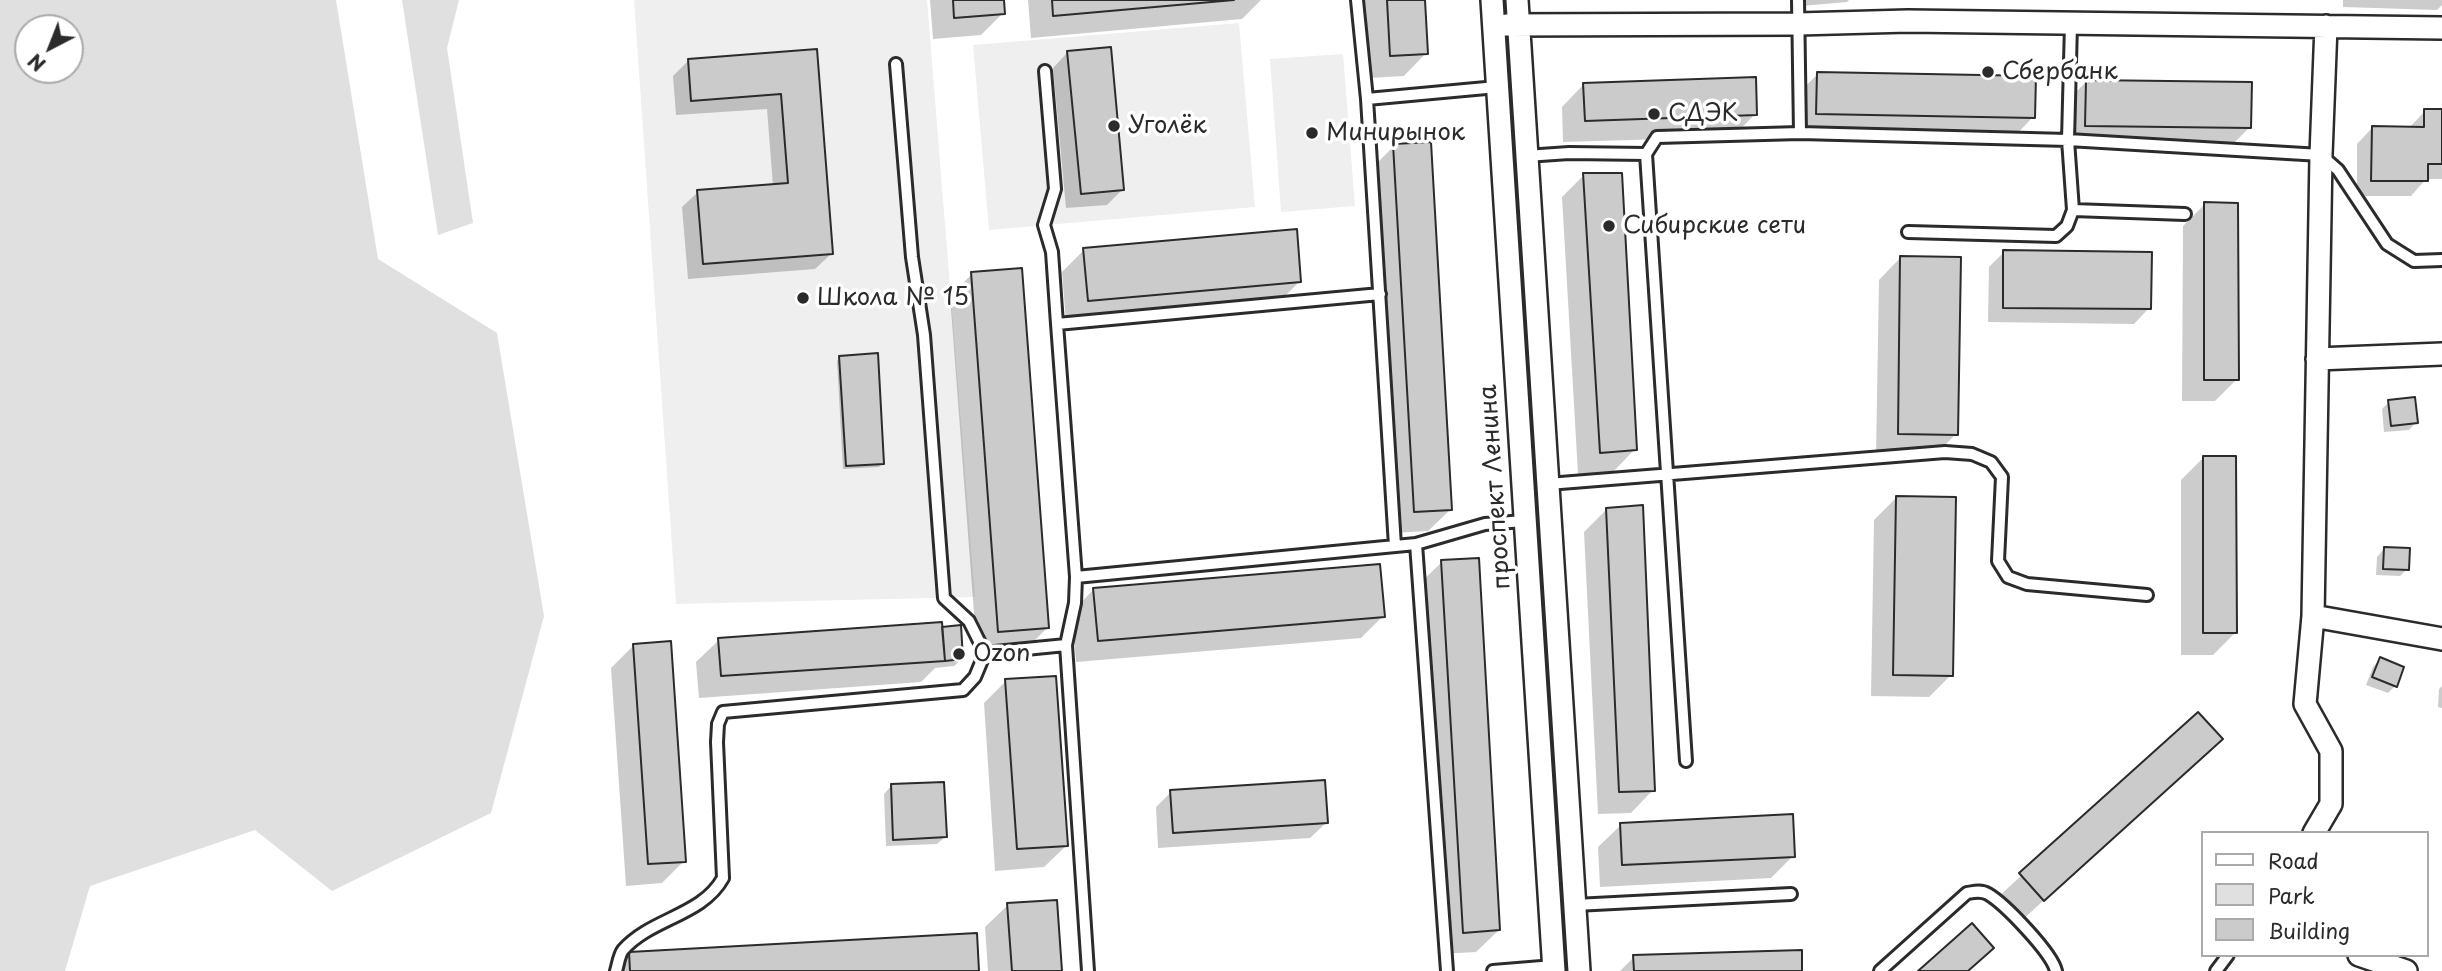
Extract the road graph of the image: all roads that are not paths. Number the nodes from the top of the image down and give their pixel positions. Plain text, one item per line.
1 (1357, 0) edge
2 (1492, 0) edge
3 (1517, 0) edge
4 (1798, 0) edge
5 (1798, 24) junction
6 (2071, 24) junction
7 (1494, 25) junction
8 (1519, 25) junction
9 (2326, 26) junction
10 (2442, 27) edge
11 (896, 64) dead end
12 (1045, 71) dead end
13 (1497, 87) junction
14 (1367, 99) junction
15 (1801, 133) junction
16 (2068, 140) junction
17 (1646, 154) junction
18 (2321, 155) junction
19 (1526, 156) junction
20 (2073, 210) junction
21 (2185, 214) dead end
22 (1908, 232) dead end
23 (2442, 260) edge
24 (1380, 294) junction
25 (1057, 324) junction
26 (2442, 354) edge
27 (2316, 359) junction
28 (1667, 474) junction
29 (1548, 484) junction
30 (1524, 521) junction
31 (1416, 544) junction
32 (1395, 546) junction
33 (1076, 577) junction
34 (2147, 595) dead end
35 (2313, 616) junction
36 (2442, 639) edge
37 (1066, 645) junction
38 (985, 653) junction
39 (1686, 761) dead end
40 (2315, 831) edge
41 (1791, 894) dead end
42 (1575, 905) junction
43 (2365, 957) edge
44 (1554, 968) edge
45 (616, 971) edge
46 (1088, 971) edge
47 (1447, 971) edge
48 (1493, 971) edge
49 (1579, 971) edge
50 (1880, 971) edge
51 (2056, 971) edge
52 (2406, 971) edge

1 - 14 lane
2 - 7 street, проспект Ленина
3 - 8 street
4 - 5 lane
5 - 6 street
5 - 8 street
5 - 15 lane
6 - 9 street
6 - 16 lane
7 - 8 street
7 - 13 street, проспект Ленина
8 - 19 street
9 - 10 street
9 - 18 street
11 - 38 lane
12 - 25 lane
13 - 14 lane
13 - 30 street, проспект Ленина
14 - 24 lane
15 - 16 lane
15 - 17 lane
16 - 18 lane
16 - 20 lane
17 - 19 lane
17 - 28 lane
18 - 23 lane
18 - 27 street
19 - 29 street
20 - 21 lane
20 - 22 lane
24 - 25 lane
24 - 32 lane
25 - 33 lane
26 - 27 street
27 - 35 street
28 - 29 lane
28 - 34 lane
28 - 39 lane
29 - 42 street
30 - 31 lane
30 - 44 street, проспект Ленина
31 - 32 lane
31 - 47 lane
32 - 33 lane
33 - 37 lane
35 - 36 street
35 - 40 street
37 - 38 lane
37 - 46 lane
38 - 45 lane
41 - 42 lane
42 - 49 street
43 - 52 street
44 - 48 lane
50 - 51 lane

